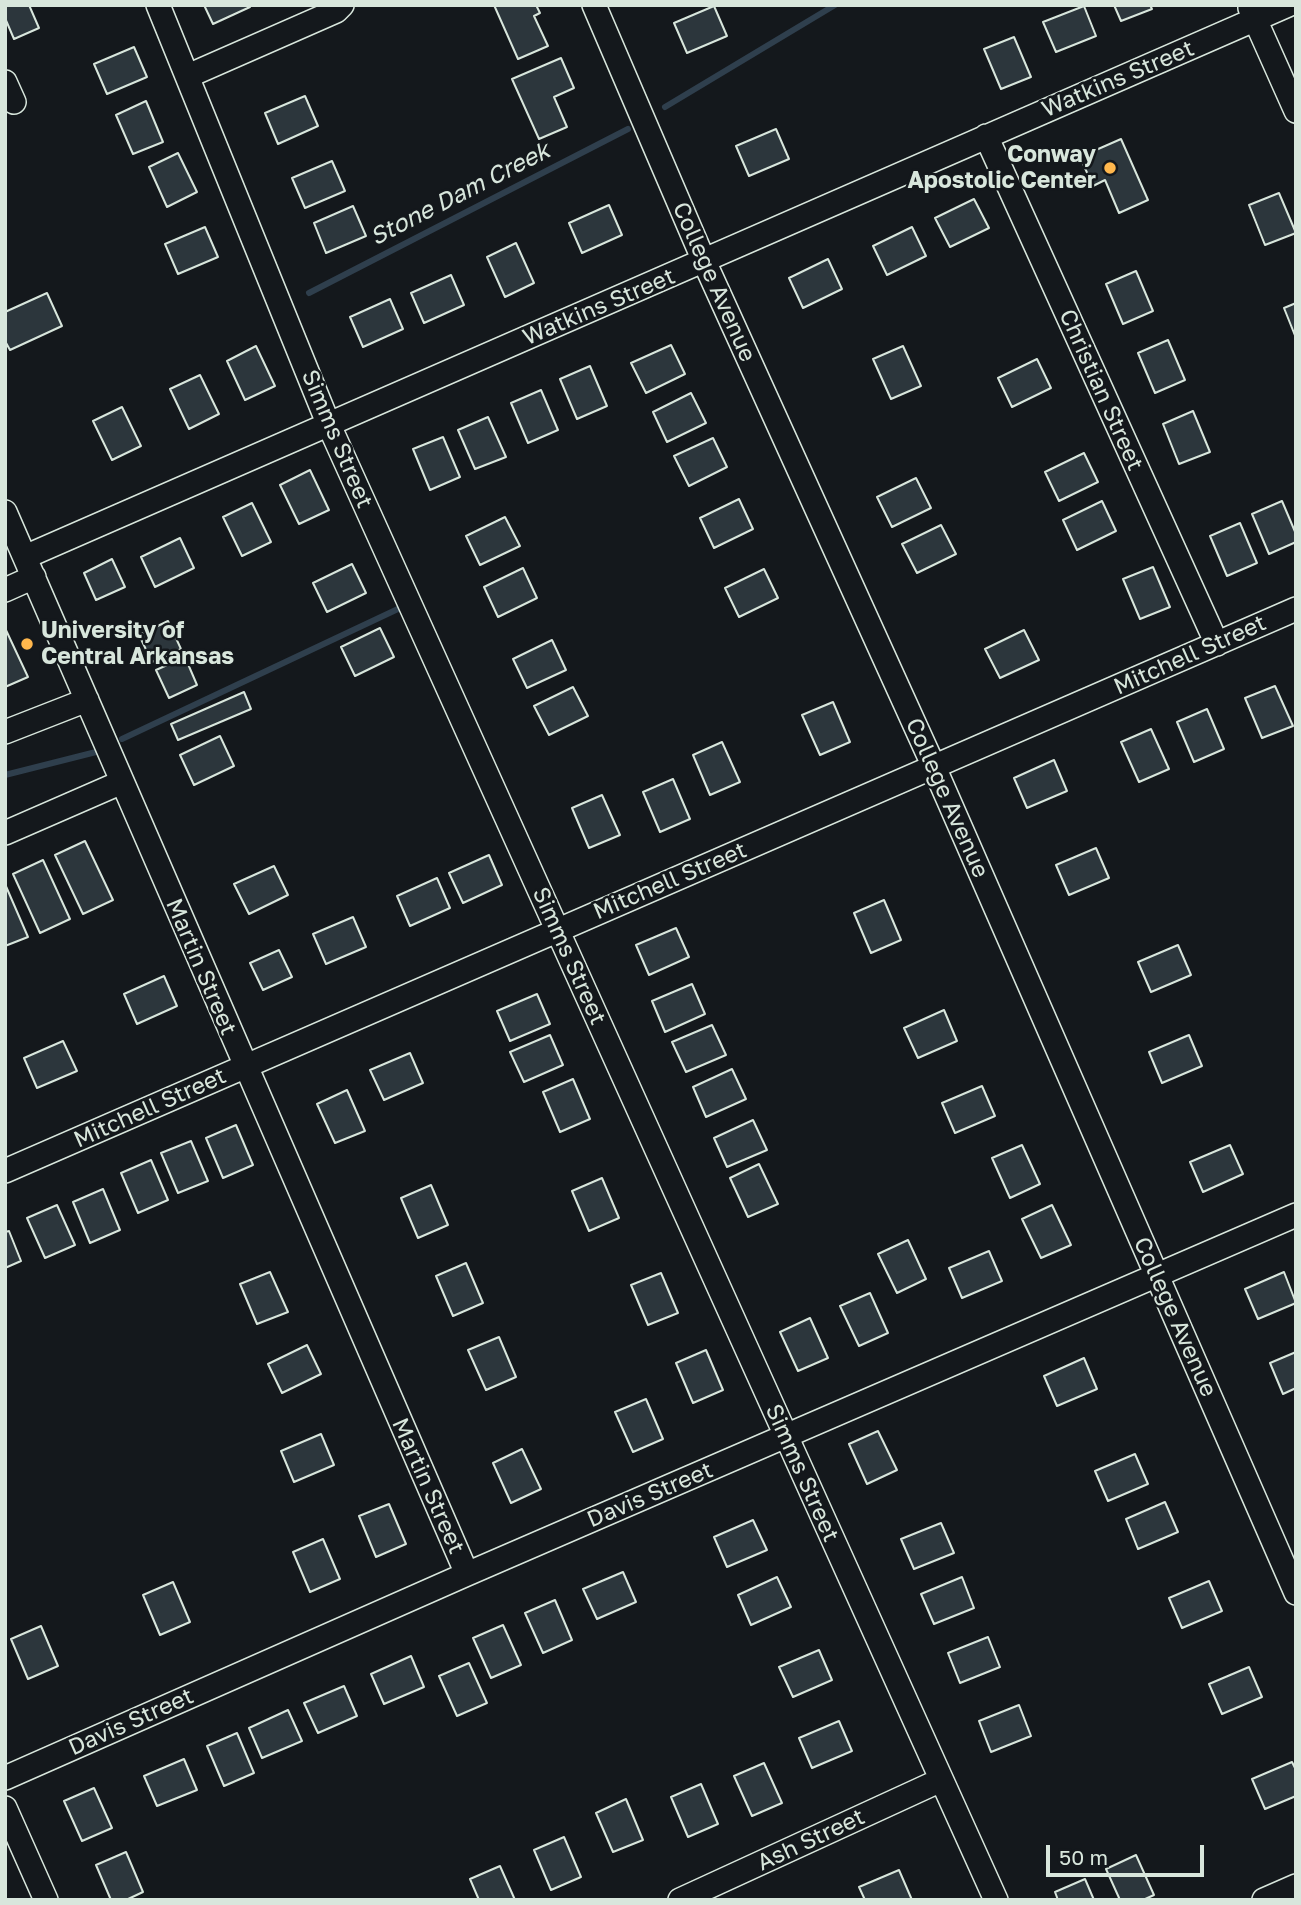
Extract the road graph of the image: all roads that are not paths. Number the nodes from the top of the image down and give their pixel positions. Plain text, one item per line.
1 (158, 5) edge
2 (342, 5) edge
3 (594, 5) edge
4 (1288, 5) edge
5 (1252, 12) edge
6 (188, 76) junction
7 (1296, 111) edge
8 (986, 136) junction
9 (704, 261) junction
10 (328, 423) junction
11 (7, 521) edge
12 (29, 567) junction
13 (5, 590) edge
14 (1296, 609) edge
15 (1216, 644) junction
16 (87, 700) junction
17 (5, 732) edge
18 (934, 767) junction
19 (122, 782) junction
20 (5, 833) edge
21 (557, 930) junction
22 (244, 1067) junction
23 (5, 1171) edge
24 (1296, 1215) edge
25 (1157, 1275) junction
26 (786, 1437) junction
27 (467, 1574) junction
28 (1296, 1593) edge
29 (5, 1778) edge
30 (942, 1780) junction
31 (5, 1808) edge
32 (1296, 1886) edge
33 (46, 1900) edge
34 (680, 1900) edge
35 (996, 1900) edge
36 (1264, 1900) edge

1 - 6 street, Simms Street
2 - 6 street
3 - 9 street, College Avenue
4 - 5 street, Watkins Street
5 - 7 street
5 - 8 street, Watkins Street
6 - 10 street, Simms Street
8 - 9 street, Watkins Street
8 - 15 street, Christian Street
9 - 10 street, Watkins Street
9 - 18 street, College Avenue
10 - 12 street, Watkins Street
10 - 21 street, Simms Street
11 - 12 street, Martin Street
12 - 13 street, Watkins Street
12 - 16 street, Martin Street
14 - 15 street, Mitchell Street
15 - 18 street, Mitchell Street
16 - 17 street
16 - 19 street, Martin Street
18 - 21 street, Mitchell Street
18 - 25 street, College Avenue
19 - 20 street
19 - 22 street, Martin Street
21 - 22 street, Mitchell Street
21 - 26 street, Simms Street
22 - 23 street, Mitchell Street
22 - 27 street, Martin Street
24 - 25 street, Davis Street
25 - 26 street, Davis Street
25 - 28 street, College Avenue
26 - 27 street, Davis Street
26 - 30 street, Simms Street
27 - 29 street, Davis Street
30 - 34 street, Ash Street
30 - 35 street, Simms Street
31 - 33 street
32 - 36 street

